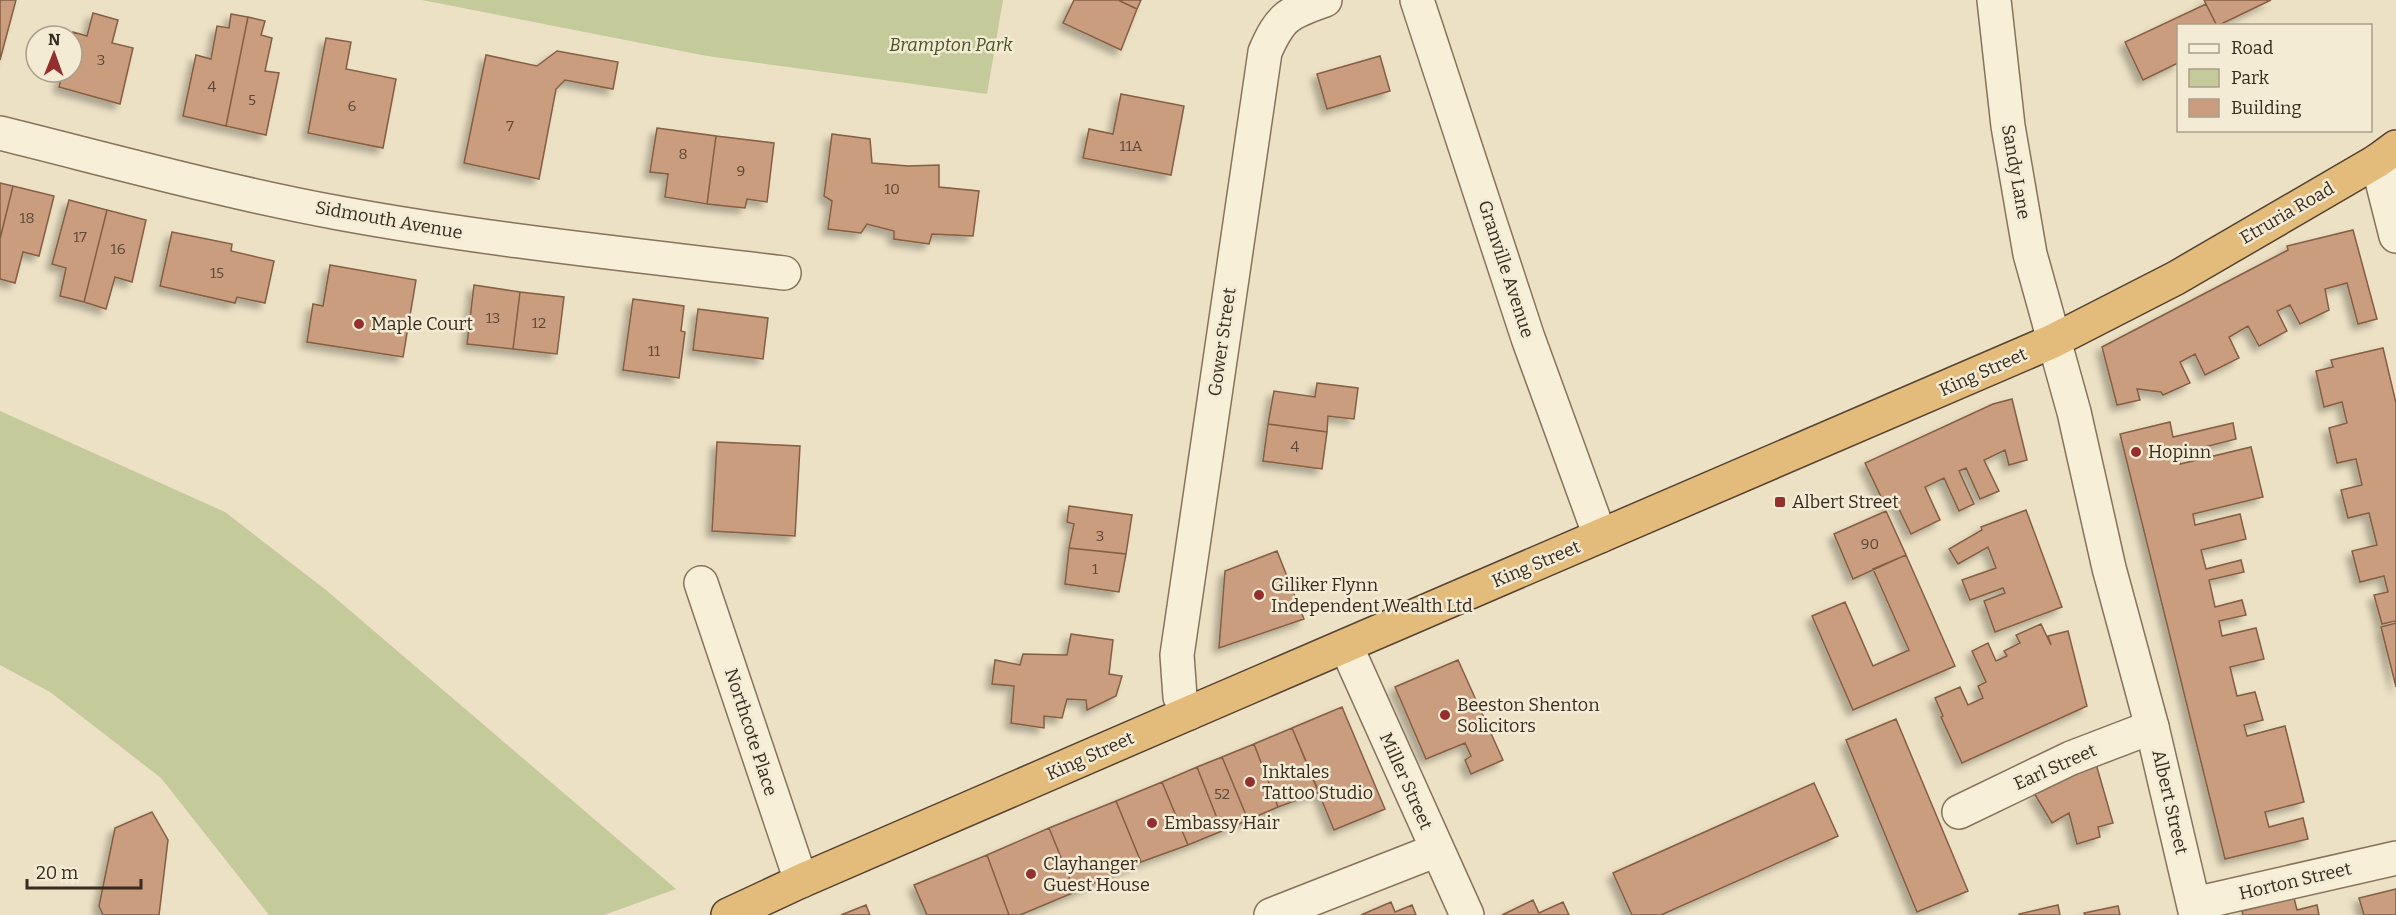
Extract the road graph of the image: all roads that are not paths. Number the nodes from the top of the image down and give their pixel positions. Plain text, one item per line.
1 (1325, 0) edge
2 (1417, 0) edge
3 (1995, 0) edge
4 (0, 133) edge
5 (2387, 154) edge
6 (2396, 236) edge
7 (784, 273) dead end
8 (2176, 278) joint
9 (2053, 341) junction
10 (1600, 536) junction
11 (701, 583) dead end
12 (1346, 646) junction
13 (1189, 713) junction
14 (2152, 726) junction
15 (1959, 812) dead end
16 (1437, 850) junction
17 (2396, 858) edge
18 (801, 881) junction
19 (2195, 909) edge
20 (728, 915) edge
21 (1271, 915) edge
22 (1467, 915) edge

1 - 13 street, Gower Street
2 - 10 street, Granville Avenue
3 - 9 street, Sandy Lane
4 - 7 street, Sidmouth Avenue
5 - 6 street
5 - 8 highway, Etruria Road
8 - 9 highway, King Street
9 - 10 highway, King Street
9 - 14 street, Albert Street
10 - 12 highway, King Street
11 - 18 street, Northcote Place
12 - 13 highway, King Street
12 - 16 street, Miller Street
13 - 18 highway, King Street
14 - 15 street, Earl Street
14 - 19 street, Albert Street
16 - 21 street
16 - 22 street, Miller Street
17 - 19 street, Horton Street
18 - 20 highway, King Street

